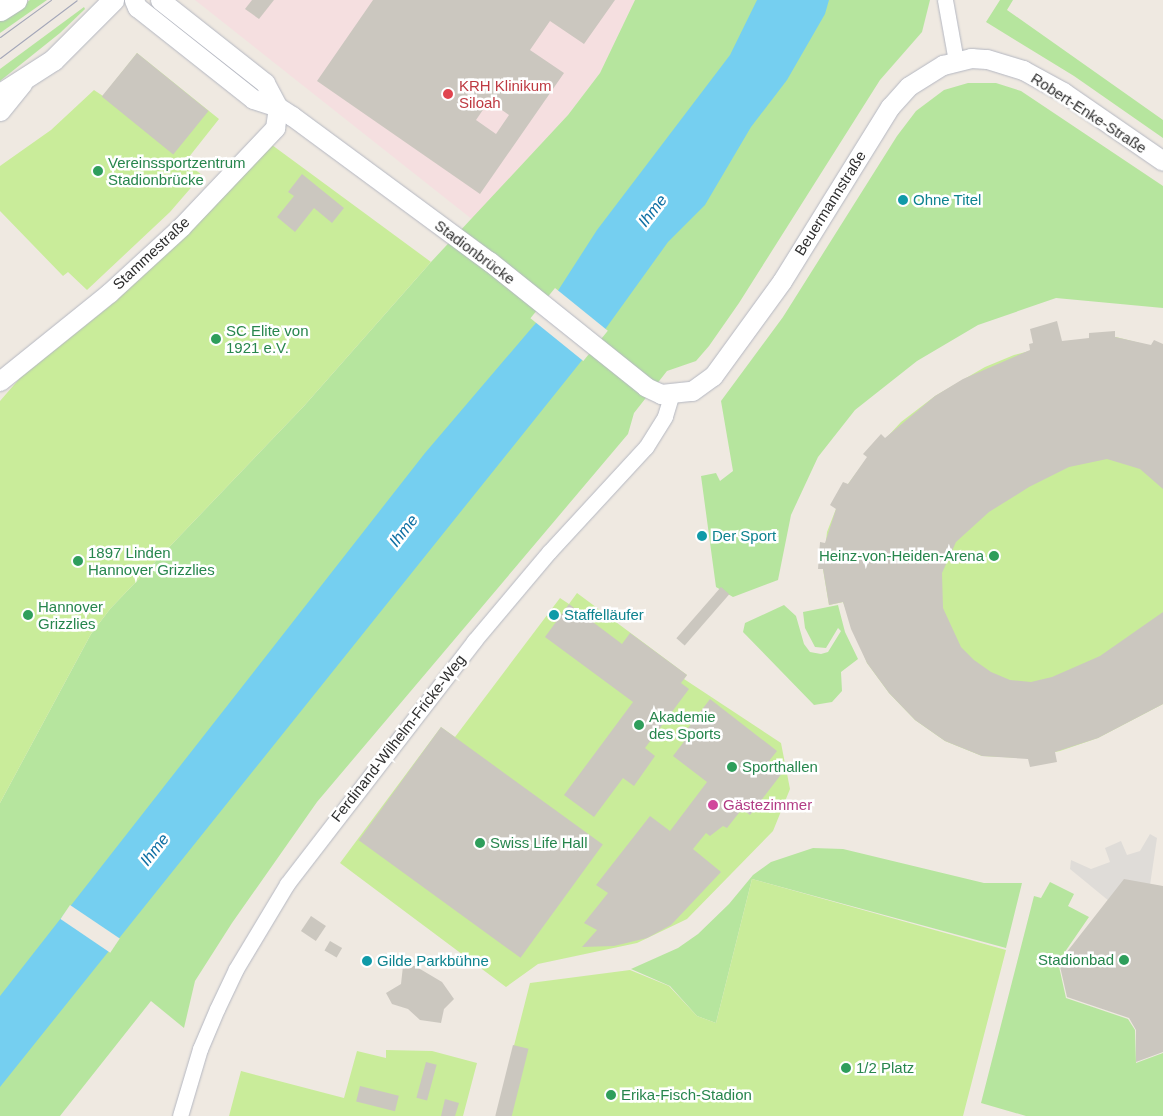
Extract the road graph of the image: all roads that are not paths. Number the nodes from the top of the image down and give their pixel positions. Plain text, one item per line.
1 (16, 0) edge
2 (113, 0) edge
3 (134, 0) edge
4 (160, 0) edge
5 (945, 0) edge
6 (0, 10) edge
7 (956, 61) junction
8 (28, 77) junction
9 (0, 94) edge
10 (278, 106) junction
11 (0, 111) edge
12 (1163, 162) edge
13 (0, 381) edge
14 (671, 396) junction
15 (180, 1116) edge

1 - 6 main road
2 - 8 main road
3 - 10 street, Stadionbrücke
4 - 10 street, Stadionbrücke
5 - 7 street
7 - 12 street, Robert-Enke-Straße
7 - 14 street, Beuermannstraße
8 - 9 main road
8 - 11 street
10 - 13 street, Stammestraße
10 - 14 street, Stadionbrücke
14 - 15 street, Ferdinand-Wilhelm-Fricke-Weg

